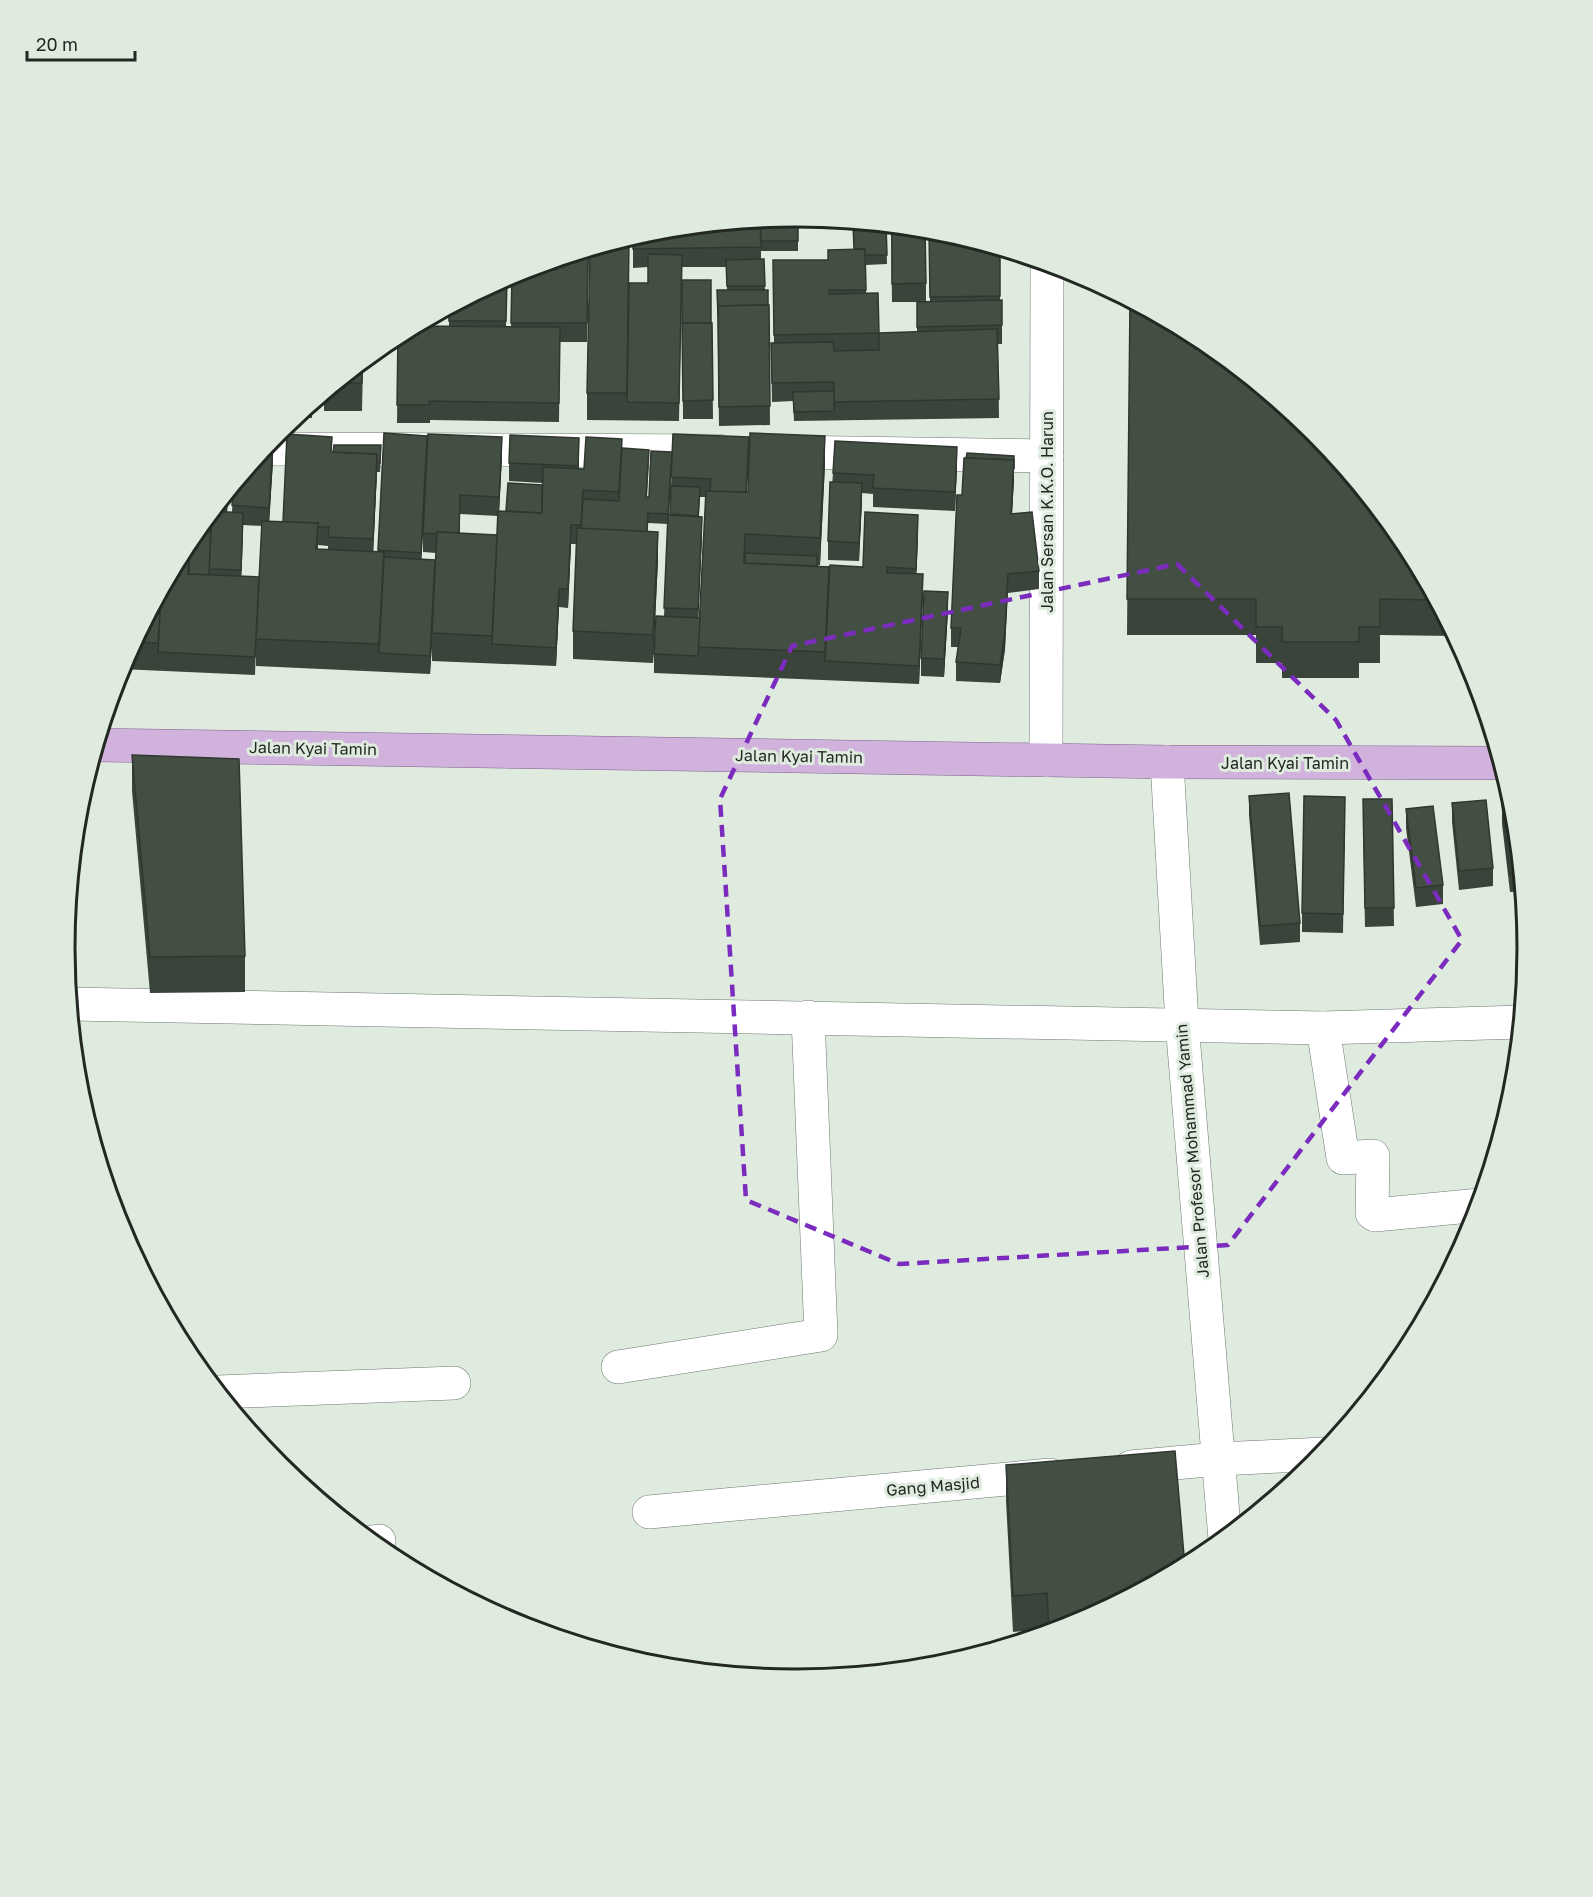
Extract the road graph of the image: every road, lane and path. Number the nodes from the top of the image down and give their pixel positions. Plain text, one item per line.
1 (1047, 272) edge
2 (276, 449) edge
3 (1047, 456) junction
4 (105, 745) edge
5 (1046, 760) junction
6 (1167, 762) junction
7 (1493, 763) edge
8 (78, 1004) edge
9 (808, 1017) junction
10 (1514, 1022) edge
11 (1182, 1023) junction
12 (1323, 1028) junction
13 (1470, 1206) edge
14 (618, 1367) dead end
15 (454, 1383) dead end
16 (227, 1392) edge
17 (1311, 1455) edge
18 (1218, 1459) junction
19 (649, 1512) dead end
20 (1224, 1529) edge

1 - 3 street, Jalan Sersan K.K.O. Harun
2 - 3 street
3 - 5 street, Jalan Sersan K.K.O. Harun
4 - 5 main road, Jalan Kyai Tamin
5 - 6 main road, Jalan Kyai Tamin
6 - 7 main road, Jalan Kyai Tamin
6 - 11 street, Jalan Profesor Mohammad Yamin
8 - 9 street
9 - 11 street
9 - 14 street
10 - 12 street
11 - 12 street
11 - 18 street, Jalan Profesor Mohammad Yamin
12 - 13 street
15 - 16 street
17 - 18 street, Gang Masjid
18 - 19 street, Gang Masjid
18 - 20 street, Jalan Profesor Mohammad Yamin

